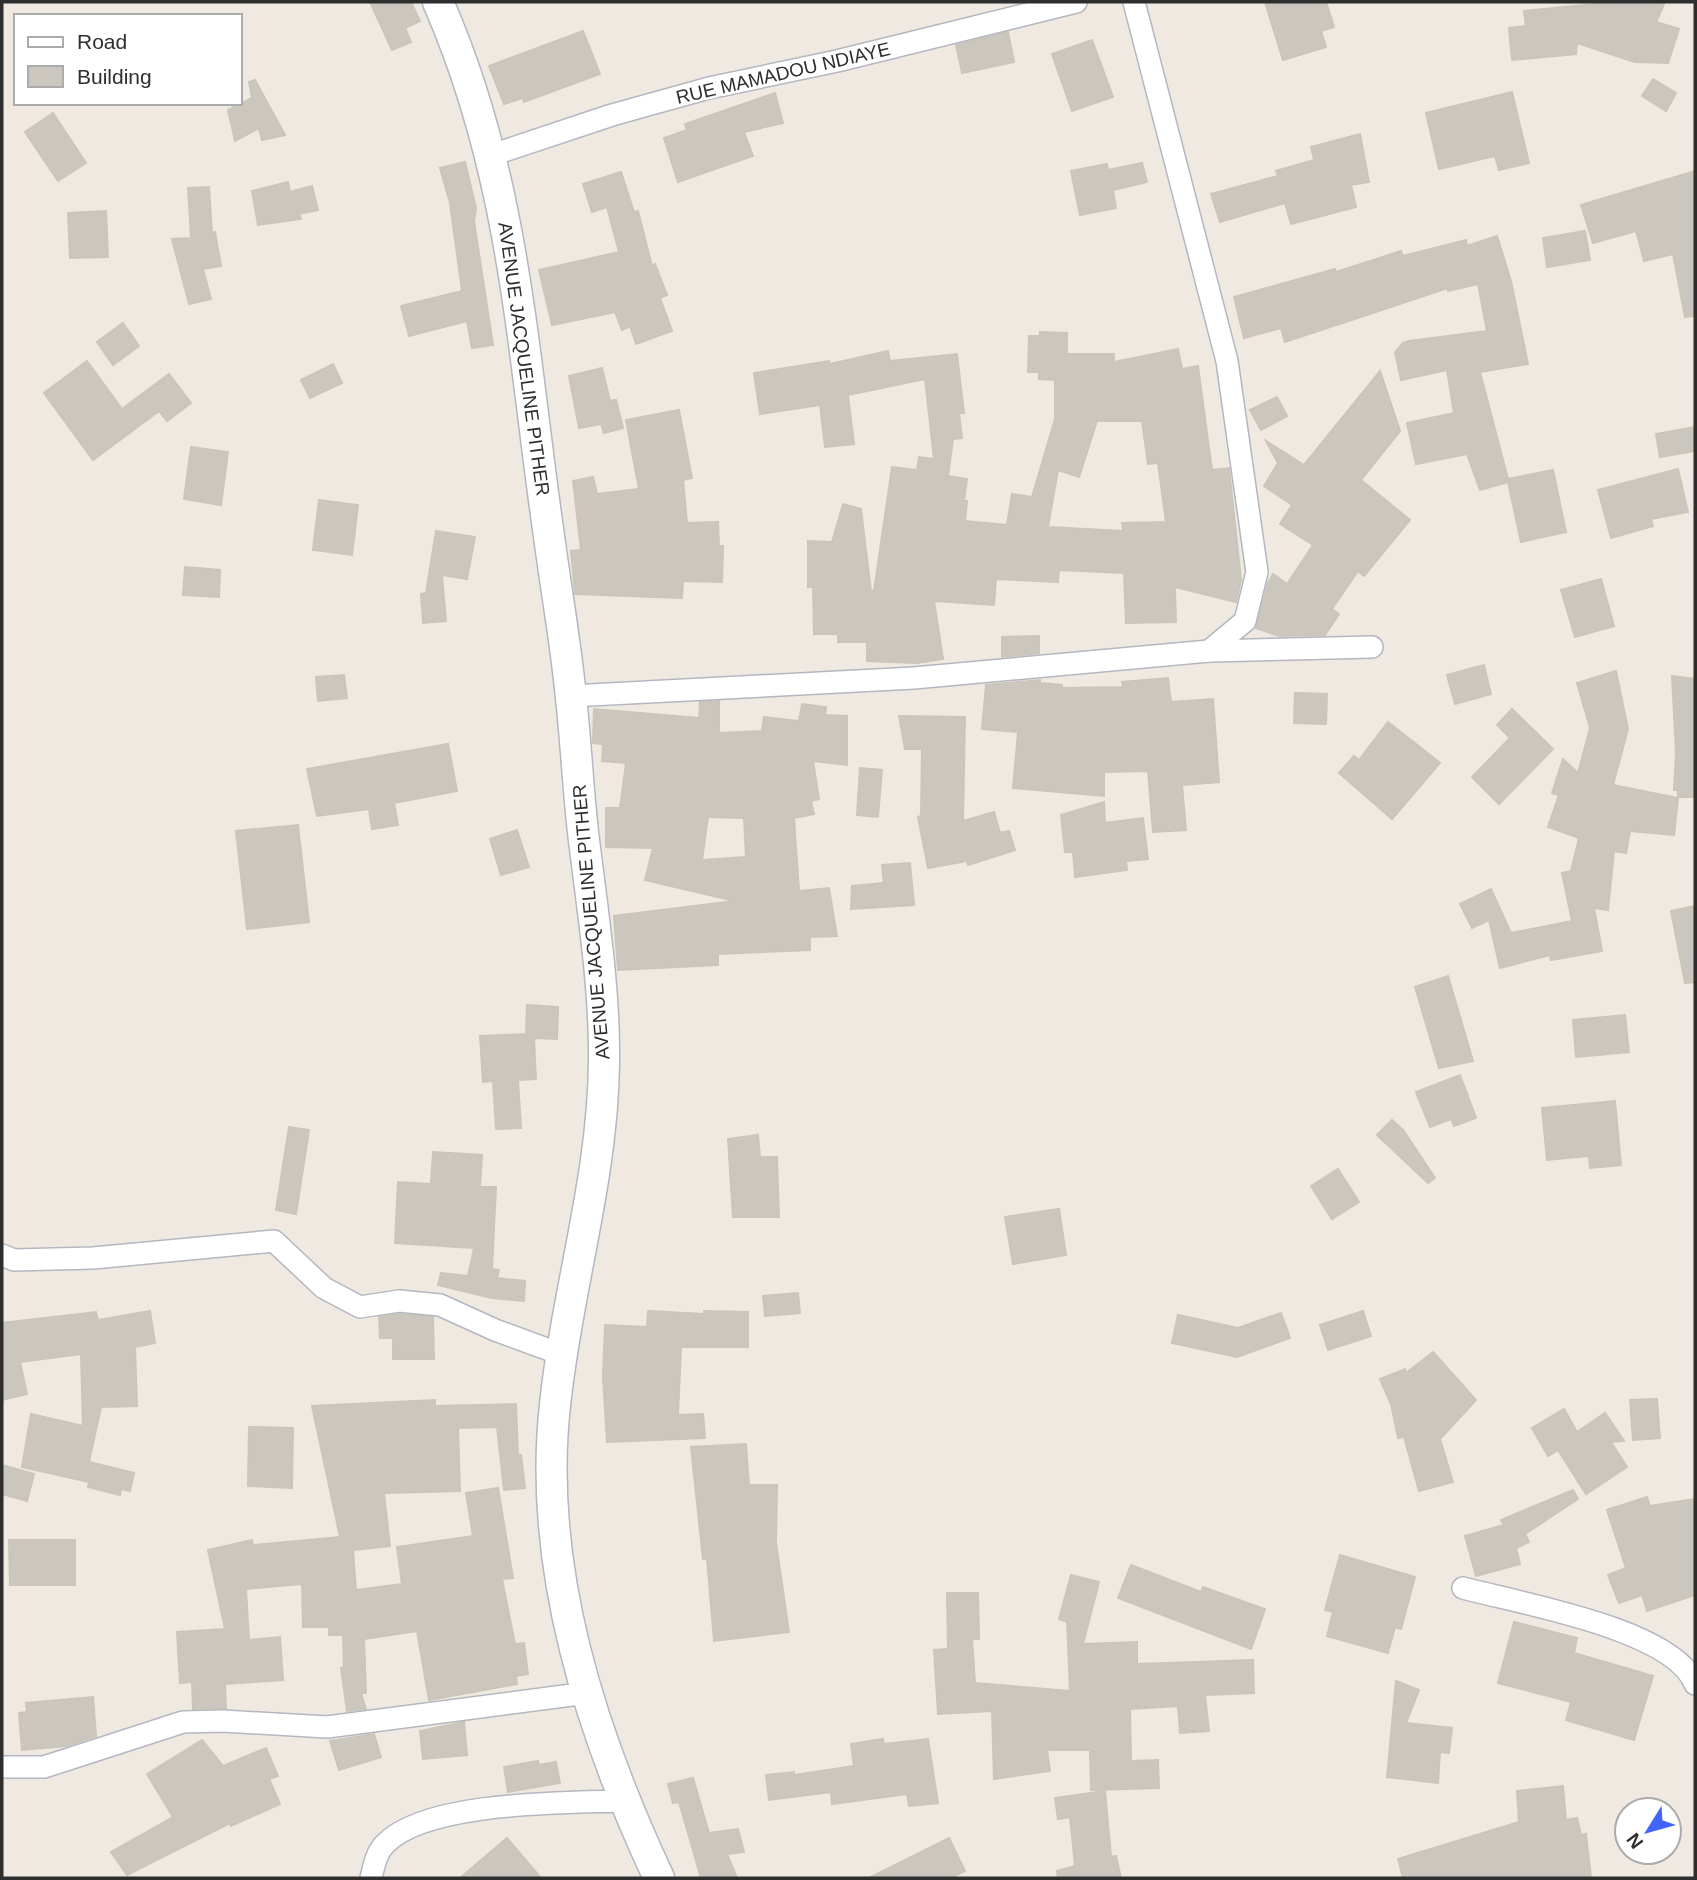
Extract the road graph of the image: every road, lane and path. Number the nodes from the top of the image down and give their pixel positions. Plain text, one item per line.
1 (438, 2) edge
2 (1076, 2) edge
3 (1134, 2) edge
4 (492, 155) junction
5 (1372, 647) dead end
6 (1209, 651) junction
7 (571, 696) junction
8 (2, 1255) edge
9 (564, 1355) junction
10 (1463, 1588) dead end
11 (1695, 1684) edge
12 (587, 1693) junction
13 (2, 1767) edge
14 (624, 1801) junction
15 (371, 1878) edge
16 (659, 1878) edge

1 - 4 street, AVENUE JACQUELINE PITHER
2 - 4 street, RUE MAMADOU NDIAYE
3 - 6 street
4 - 7 street, AVENUE JACQUELINE PITHER
5 - 6 street
6 - 7 street
7 - 9 street, AVENUE JACQUELINE PITHER
8 - 9 street
9 - 12 street, AVENUE JACQUELINE PITHER
10 - 11 street
12 - 13 street
12 - 14 street, AVENUE JACQUELINE PITHER
14 - 15 street
14 - 16 street, AVENUE JACQUELINE PITHER

